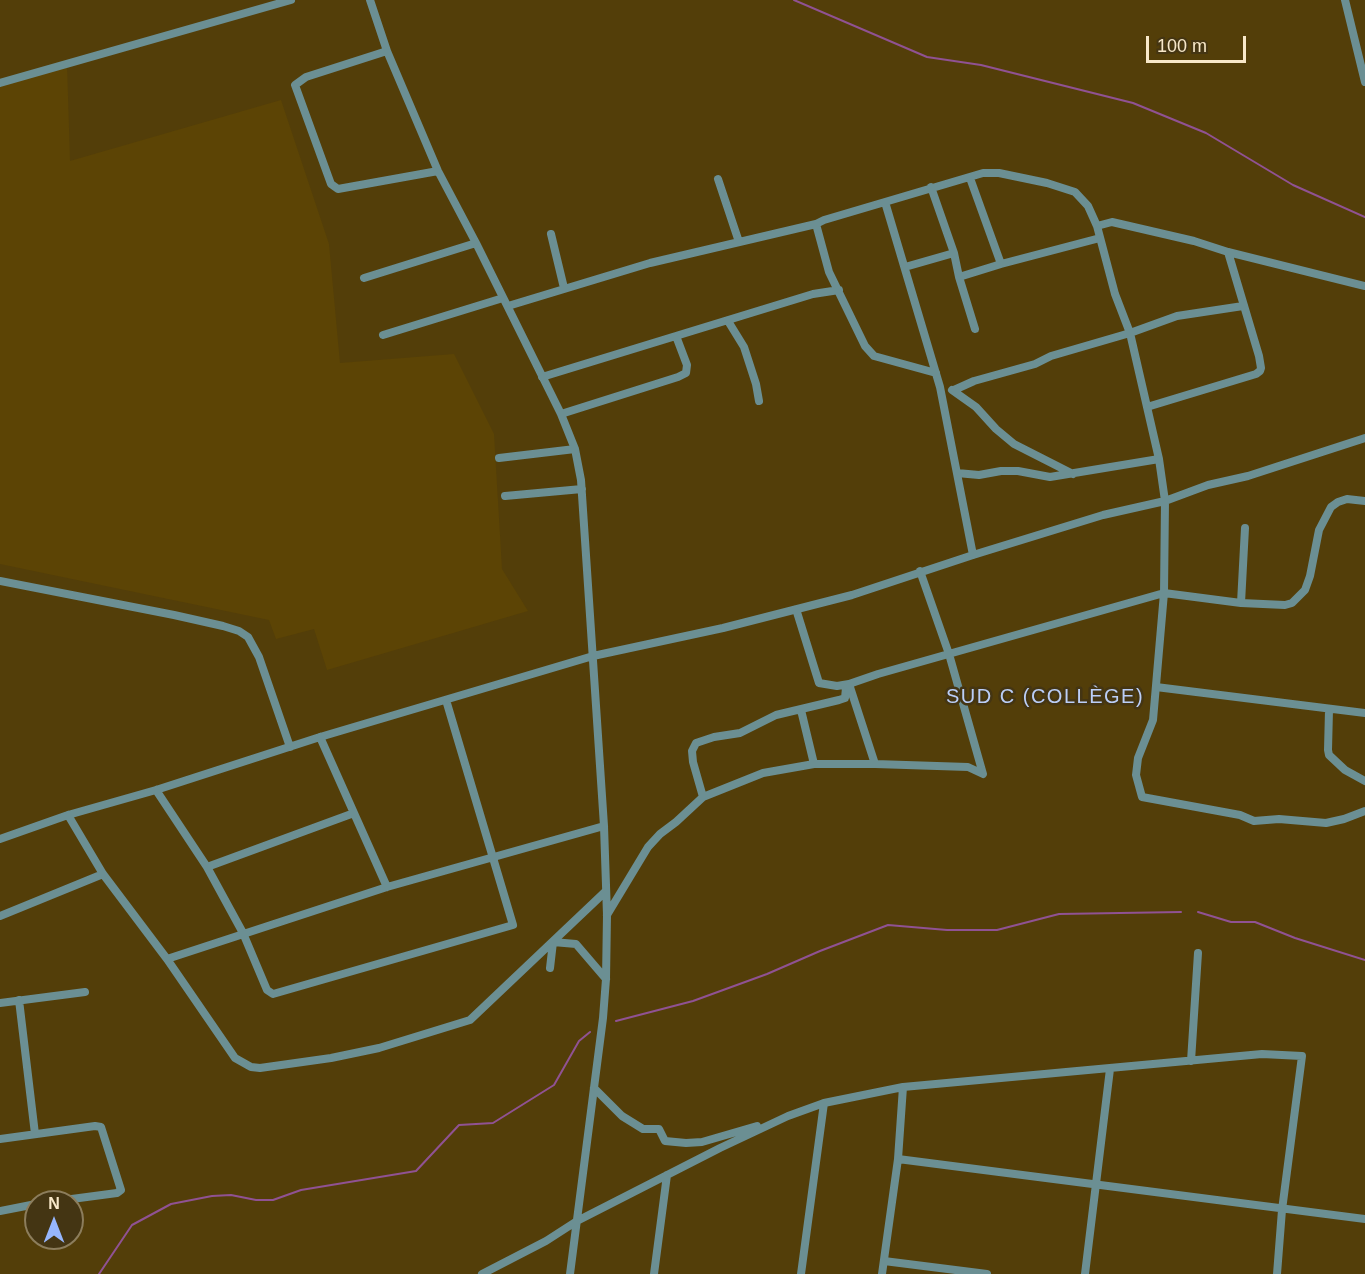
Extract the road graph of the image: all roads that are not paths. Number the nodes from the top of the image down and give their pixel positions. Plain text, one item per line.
1 (291, 0) edge
2 (370, 0) edge
3 (1345, 0) edge
4 (387, 51) junction
5 (1365, 82) edge
6 (0, 83) edge
7 (438, 171) junction
8 (970, 178) junction
9 (718, 179) dead end
10 (931, 188) junction
11 (885, 202) junction
12 (816, 224) junction
13 (1097, 226) junction
14 (551, 234) dead end
15 (1100, 238) junction
16 (738, 242) junction
17 (476, 243) junction
18 (1228, 252) junction
19 (954, 253) junction
20 (1001, 264) junction
21 (905, 267) junction
22 (959, 277) junction
23 (364, 278) dead end
24 (1365, 286) edge
25 (564, 288) junction
26 (839, 290) junction
27 (502, 298) junction
28 (508, 306) junction
29 (1243, 306) junction
30 (728, 321) junction
31 (975, 329) dead end
32 (1130, 333) junction
33 (383, 335) dead end
34 (676, 336) junction
35 (936, 374) junction
36 (542, 377) junction
37 (940, 387) junction
38 (954, 390) junction
39 (759, 401) dead end
40 (1147, 407) junction
41 (561, 414) junction
42 (1365, 438) edge
43 (575, 449) junction
44 (500, 458) dead end
45 (1160, 459) junction
46 (957, 473) junction
47 (1073, 474) junction
48 (582, 489) junction
49 (506, 496) dead end
50 (1165, 501) junction
51 (1365, 501) edge
52 (1245, 528) dead end
53 (973, 555) junction
54 (920, 571) junction
55 (0, 581) edge
56 (1164, 594) junction
57 (1241, 603) junction
58 (796, 609) junction
59 (949, 654) junction
60 (593, 656) junction
61 (849, 684) junction
62 (1156, 687) junction
63 (446, 700) junction
64 (801, 710) junction
65 (1329, 710) junction
66 (1365, 713) edge
67 (320, 737) junction
68 (290, 747) junction
69 (814, 764) junction
70 (875, 764) junction
71 (1365, 781) edge
72 (156, 790) junction
73 (703, 797) junction
74 (1365, 811) edge
75 (354, 813) junction
76 (68, 815) junction
77 (604, 826) junction
78 (0, 838) edge
79 (494, 857) junction
80 (207, 867) junction
81 (103, 874) junction
82 (387, 887) junction
83 (606, 891) junction
84 (607, 915) junction
85 (0, 916) edge
86 (243, 933) junction
87 (1198, 953) dead end
88 (167, 959) junction
89 (550, 968) dead end
90 (606, 979) junction
91 (86, 992) dead end
92 (19, 1000) junction
93 (0, 1003) edge
94 (1191, 1061) junction
95 (1110, 1069) junction
96 (903, 1087) junction
97 (594, 1088) junction
98 (824, 1103) junction
99 (788, 1116) junction
100 (35, 1134) junction
101 (0, 1139) edge
102 (898, 1159) junction
103 (667, 1175) junction
104 (1096, 1184) junction
105 (84, 1197) edge
106 (24, 1206) edge
107 (1282, 1210) junction
108 (0, 1211) edge
109 (1365, 1219) edge
110 (577, 1221) junction
111 (884, 1261) junction
112 (482, 1274) edge
113 (570, 1274) edge
114 (654, 1274) edge
115 (801, 1274) edge
116 (882, 1274) edge
117 (987, 1274) edge
118 (1085, 1274) edge
119 (1277, 1274) edge

1 - 6 street
2 - 4 street
3 - 5 street
4 - 7 street
4 - 7 street
7 - 17 street
8 - 10 street
8 - 13 street
8 - 20 street
9 - 16 street
10 - 11 street
10 - 19 street
11 - 12 street
11 - 21 street
12 - 16 street
12 - 26 street
13 - 15 street
13 - 18 street
14 - 25 street
15 - 20 street
15 - 32 street
16 - 25 street
17 - 23 street
17 - 27 street
18 - 24 street
18 - 29 street
19 - 21 street
19 - 22 street
20 - 22 street
21 - 35 street
22 - 31 street
25 - 28 street
26 - 30 street
26 - 35 street
27 - 28 street
27 - 33 street
28 - 36 street
29 - 32 street
29 - 40 street
30 - 34 street
30 - 39 street
32 - 38 street
32 - 40 street
34 - 36 street
34 - 41 street
35 - 37 street
36 - 41 street
37 - 38 street
37 - 46 street
38 - 47 street
40 - 45 street
41 - 43 street
42 - 50 street
43 - 44 street
43 - 48 street
45 - 47 street
45 - 50 street
46 - 47 street
46 - 53 street
48 - 49 street
48 - 60 street
50 - 53 street
50 - 56 street
51 - 57 street
52 - 57 street
53 - 54 street
54 - 58 street
54 - 59 street
55 - 68 street
56 - 57 street
56 - 59 street
56 - 62 street
58 - 60 street
58 - 61 street
59 - 61 street
59 - 70 street
60 - 63 street
60 - 77 street
61 - 64 street
61 - 70 street
62 - 65 street
62 - 74 street
63 - 67 street
63 - 79 street
64 - 69 street
64 - 73 street
65 - 66 street
65 - 71 street
67 - 68 street
67 - 75 street
68 - 72 street
69 - 70 street
69 - 73 street
72 - 76 street
72 - 80 street
73 - 84 street
75 - 80 street
75 - 82 street
76 - 78 street
76 - 81 street
77 - 79 street
77 - 83 street
79 - 82 street
79 - 86 street
80 - 86 street
81 - 85 street
81 - 88 street
82 - 86 street
83 - 84 street
83 - 88 street
84 - 90 street
86 - 88 street
87 - 94 street
89 - 90 street
90 - 97 street
91 - 92 street
92 - 93 street
92 - 100 street
94 - 95 street
94 - 107 street
95 - 96 street
95 - 104 street
96 - 98 street
96 - 102 street
97 - 99 street
97 - 110 street
98 - 99 street
98 - 115 street
99 - 103 street
100 - 101 street
100 - 105 street
102 - 104 street
102 - 111 street
103 - 110 street
103 - 114 street
104 - 107 street
104 - 118 street
106 - 108 street
107 - 109 street
107 - 119 street
110 - 112 street
110 - 113 street
111 - 116 street
111 - 117 street

